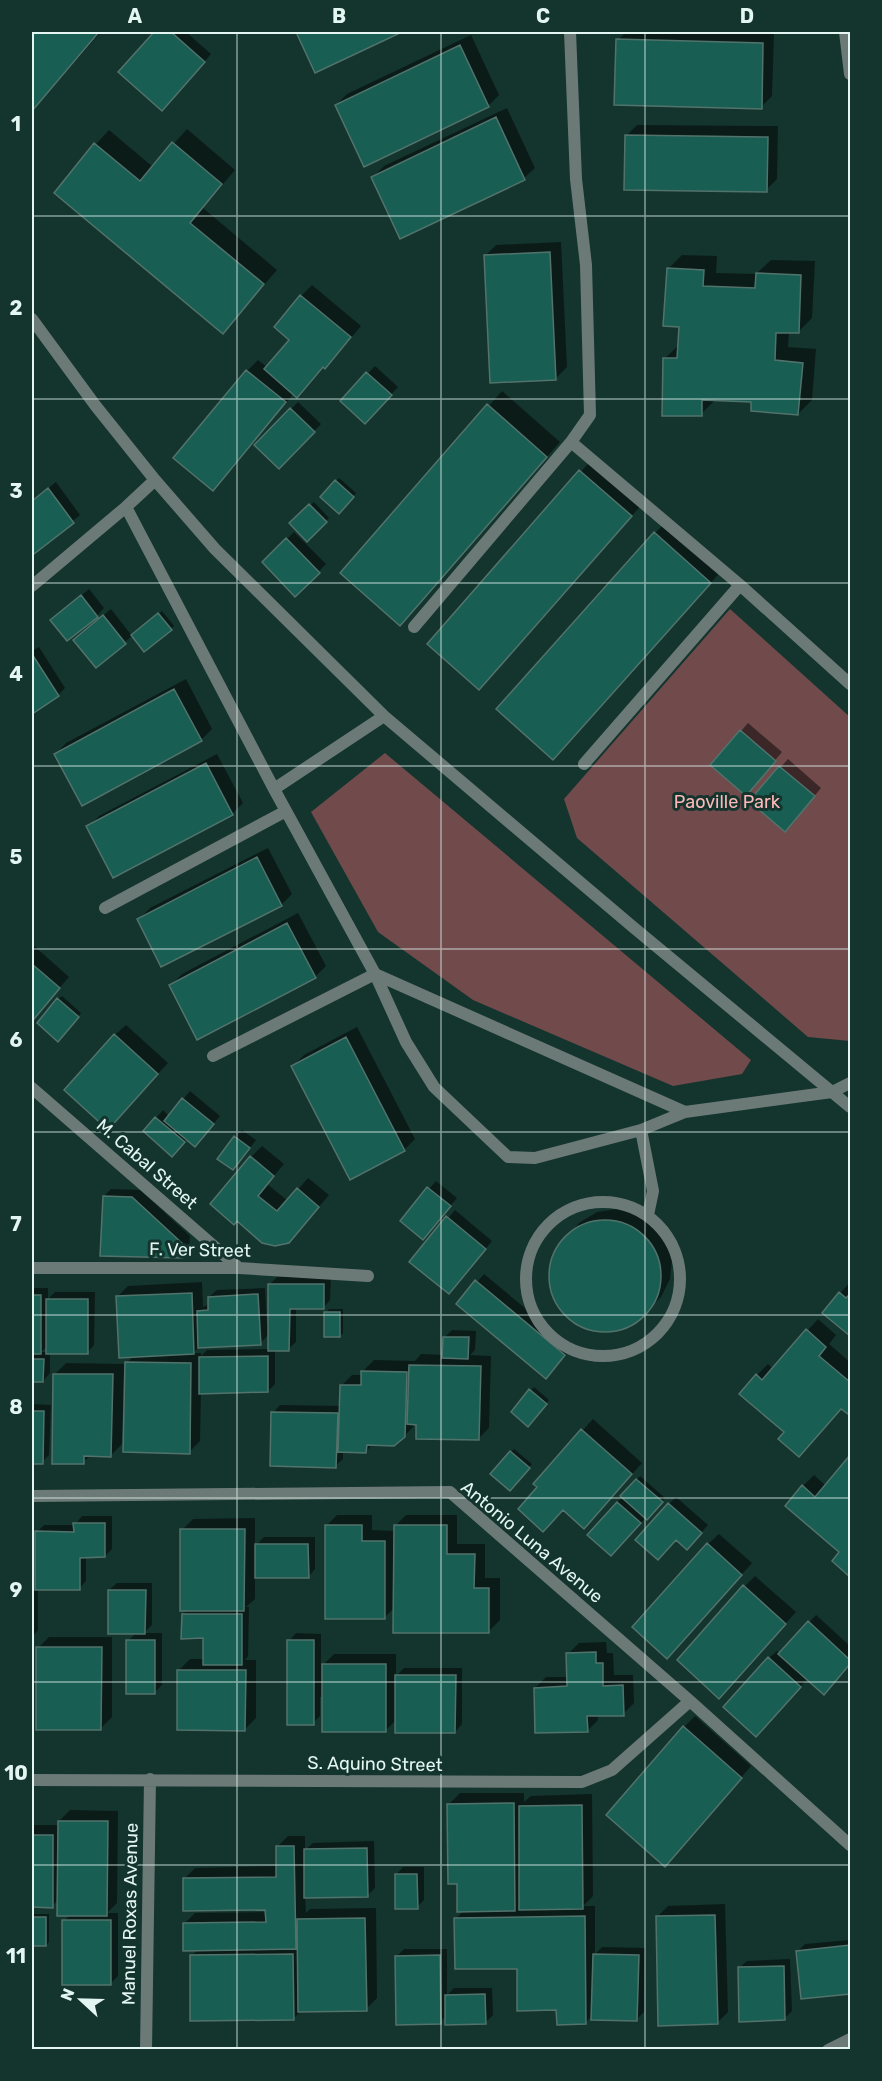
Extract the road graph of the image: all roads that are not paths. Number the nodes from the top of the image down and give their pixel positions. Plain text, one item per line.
1 (570, 32) edge
2 (845, 32) edge
3 (850, 74) edge
4 (32, 319) edge
5 (570, 442) junction
6 (155, 480) junction
7 (126, 507) junction
8 (32, 585) edge
9 (740, 585) junction
10 (414, 627) dead end
11 (850, 684) edge
12 (384, 716) junction
13 (584, 764) dead end
14 (274, 789) junction
15 (286, 811) junction
16 (105, 908) dead end
17 (375, 974) junction
18 (213, 1056) dead end
19 (850, 1083) edge
20 (32, 1088) edge
21 (832, 1092) junction
22 (850, 1107) edge
23 (685, 1112) junction
24 (641, 1130) junction
25 (648, 1215) junction
26 (32, 1268) edge
27 (239, 1268) junction
28 (368, 1276) dead end
29 (32, 1496) edge
30 (690, 1701) junction
31 (150, 1779) junction
32 (32, 1780) edge
33 (850, 1845) edge
34 (850, 2039) edge
35 (146, 2049) edge
36 (828, 2049) edge

1 - 5 street
2 - 3 street
4 - 6 street
5 - 9 street
5 - 10 street
6 - 7 street
6 - 12 street
7 - 8 street
7 - 14 street
9 - 11 street
9 - 13 street
12 - 14 street
12 - 21 street
14 - 15 street
15 - 16 street
15 - 17 street
17 - 18 street
17 - 23 street
17 - 24 street
19 - 21 street
20 - 27 street, M. Cabal Street
21 - 22 street
21 - 23 street
23 - 24 street
24 - 25 street
25 - 25 street
26 - 27 street, F. Ver Street
27 - 28 street, F. Ver Street
29 - 30 street, Antonio Luna Avenue
30 - 31 street, S. Aquino Street
30 - 33 street, Antonio Luna Avenue
31 - 32 street, S. Aquino Street
31 - 35 street, Manuel Roxas Avenue
34 - 36 street

